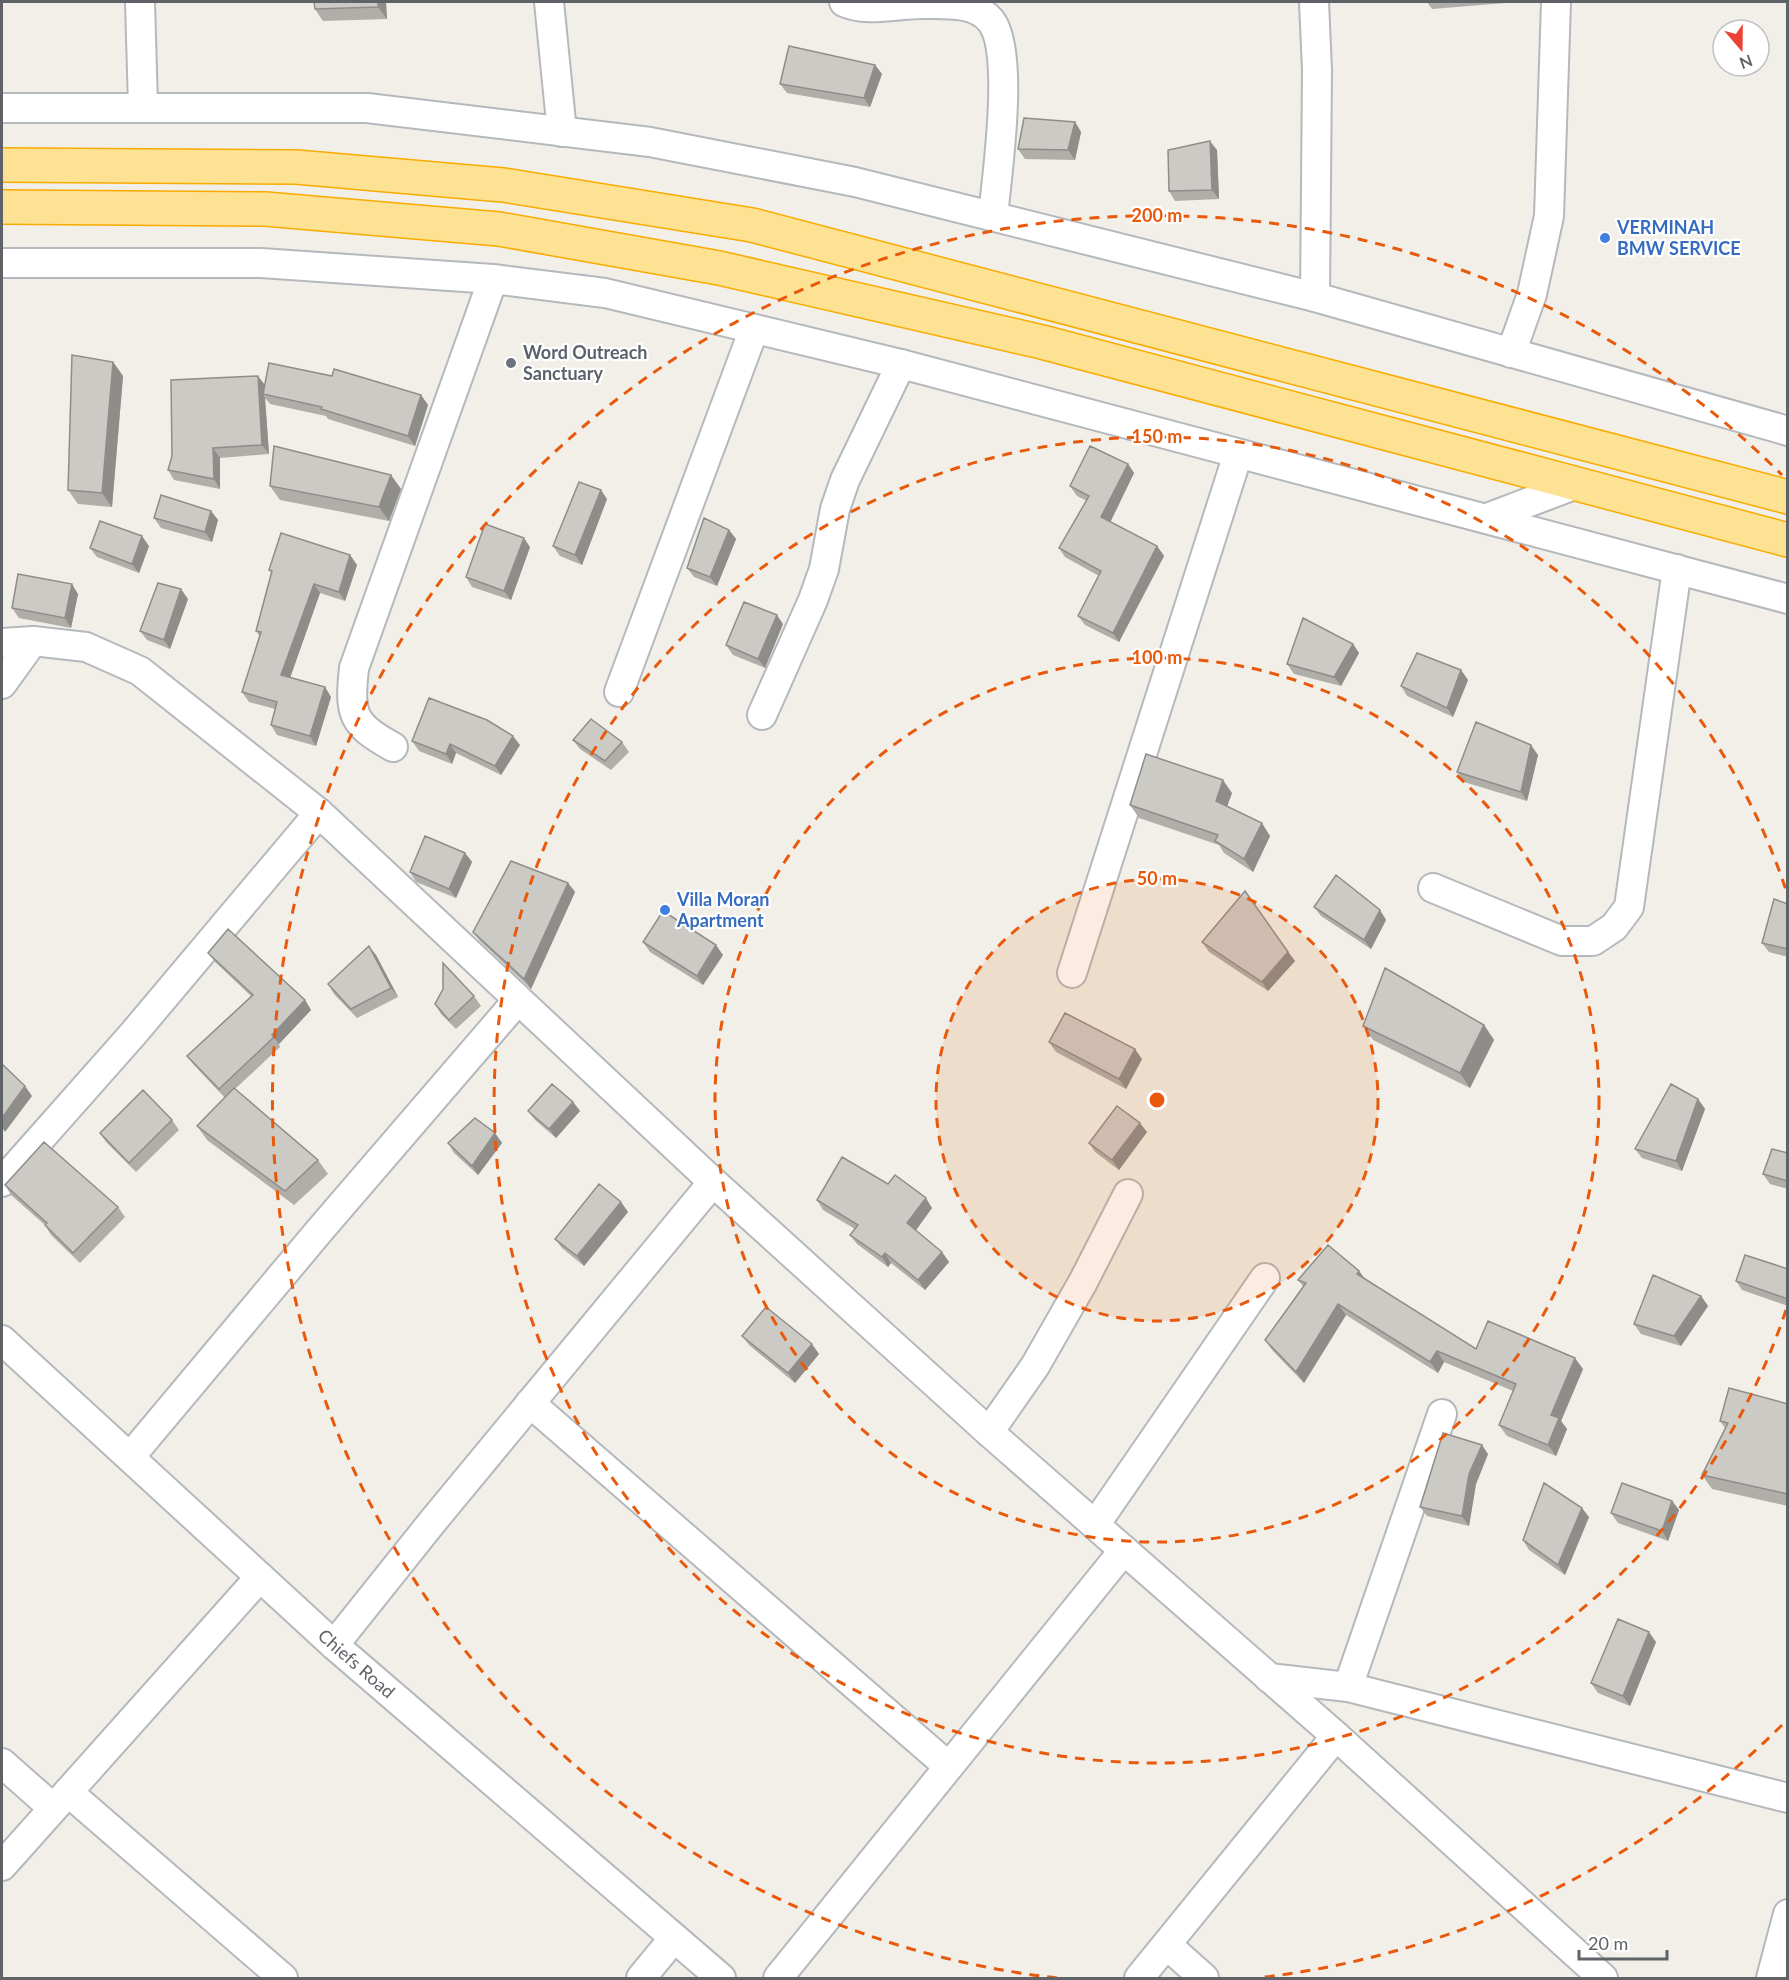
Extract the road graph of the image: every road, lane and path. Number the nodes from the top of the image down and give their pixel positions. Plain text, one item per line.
1 (140, 2) edge
2 (549, 2) edge
3 (844, 2) edge
4 (1314, 2) edge
5 (1556, 2) edge
6 (964, 3) edge
7 (143, 106) junction
8 (2, 108) edge
9 (562, 132) junction
10 (2, 165) edge
11 (2, 207) edge
12 (993, 216) junction
13 (2, 263) edge
14 (493, 279) junction
15 (1315, 297) junction
16 (754, 329) junction
17 (1511, 353) junction
18 (902, 364) junction
19 (1788, 431) edge
20 (1238, 454) junction
21 (1577, 484) junction
22 (1788, 497) edge
23 (1487, 518) junction
24 (1788, 540) edge
25 (1677, 570) junction
26 (1788, 599) edge
27 (33, 641) junction
28 (2, 642) edge
29 (2, 684) edge
30 (620, 692) dead end
31 (762, 716) dead end
32 (393, 747) dead end
33 (320, 813) junction
34 (1433, 888) dead end
35 (1072, 973) dead end
36 (517, 1001) junction
37 (2, 1182) edge
38 (713, 1182) junction
39 (1128, 1194) dead end
40 (1265, 1278) dead end
41 (2, 1340) edge
42 (530, 1403) junction
43 (1442, 1414) dead end
44 (989, 1432) junction
45 (130, 1457) junction
46 (1095, 1525) junction
47 (1125, 1550) junction
48 (260, 1577) junction
49 (334, 1645) junction
50 (1269, 1678) junction
51 (1348, 1687) junction
52 (1336, 1737) junction
53 (2, 1763) edge
54 (948, 1766) junction
55 (1788, 1798) edge
56 (60, 1800) junction
57 (2, 1866) edge
58 (1788, 1914) edge
59 (674, 1938) junction
60 (1167, 1945) junction
61 (283, 1978) edge
62 (641, 1978) edge
63 (721, 1978) edge
64 (778, 1978) edge
65 (1139, 1978) edge
66 (1204, 1978) edge
67 (1603, 1978) edge
68 (1771, 1978) edge

1 - 7 street
2 - 9 street
3 - 6 street
4 - 15 street
5 - 17 street
6 - 12 street
7 - 8 street
7 - 9 street
9 - 12 street
10 - 22 highway
11 - 21 highway
12 - 15 street
13 - 14 street
14 - 16 street
14 - 32 street
15 - 17 street
16 - 18 street
16 - 30 street
17 - 19 street
18 - 20 street
18 - 31 street
20 - 23 street
20 - 35 street
21 - 23 street
21 - 24 highway
23 - 25 street
25 - 26 street
25 - 34 street
27 - 28 street
27 - 29 street
27 - 33 street
33 - 36 street
33 - 37 street
36 - 38 street
36 - 45 street
38 - 42 street
38 - 44 street
39 - 44 street
40 - 46 street
41 - 45 street, Chiefs Road
42 - 49 street
42 - 54 street
43 - 51 street
44 - 46 street
45 - 48 street, Chiefs Road
46 - 47 street
47 - 50 street
47 - 54 street
48 - 49 street, Chiefs Road
48 - 56 street
49 - 59 street, Chiefs Road
50 - 51 street
50 - 52 street
51 - 55 street
52 - 60 street
52 - 67 street
53 - 56 street
54 - 64 street
56 - 57 street
56 - 61 street
58 - 68 street
59 - 62 street
59 - 63 street, Chiefs Road
60 - 65 street
60 - 66 street

